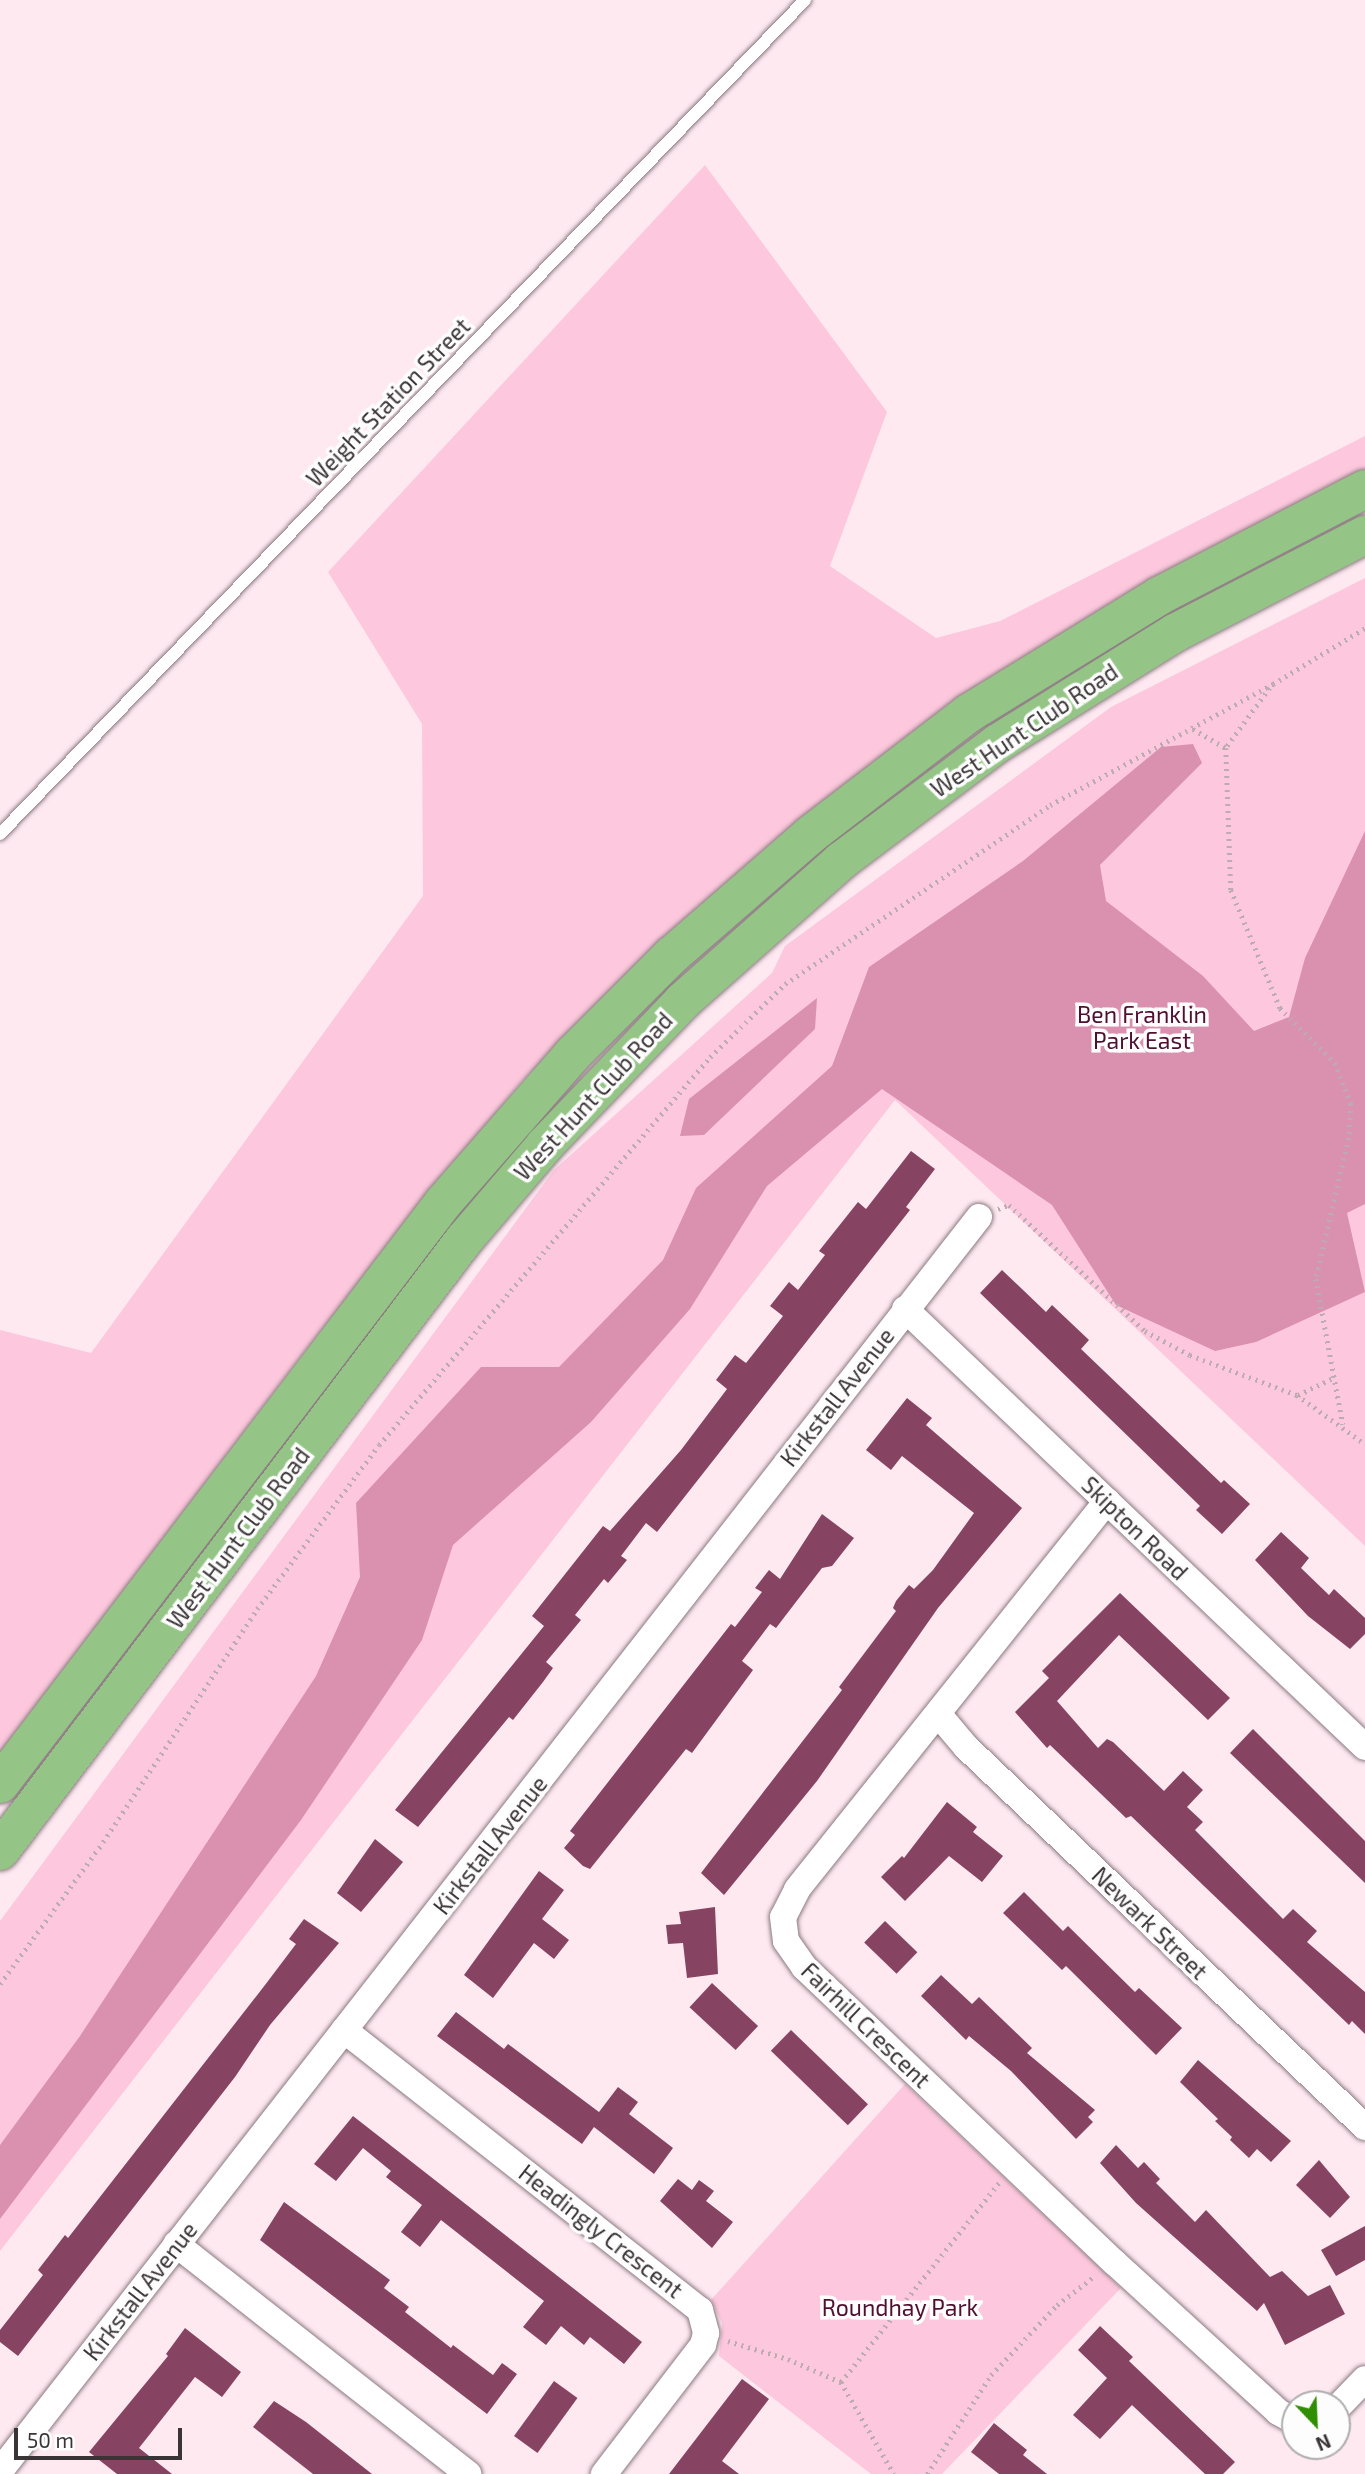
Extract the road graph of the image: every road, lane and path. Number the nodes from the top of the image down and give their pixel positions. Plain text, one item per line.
1 (805, 0) edge
2 (1365, 489) edge
3 (1365, 535) edge
4 (1365, 628) edge
5 (1273, 684) junction
6 (1193, 728) junction
7 (1226, 748) junction
8 (0, 834) edge
9 (979, 1217) joint
10 (905, 1309) junction
11 (1335, 1377) junction
12 (1297, 1395) junction
13 (1343, 1425) junction
14 (1365, 1444) edge
15 (1107, 1501) junction
16 (939, 1715) junction
17 (1365, 1747) edge
18 (0, 1784) edge
19 (0, 1851) edge
20 (0, 1984) edge
21 (344, 2030) junction
22 (1365, 2127) edge
23 (1013, 2165) junction
24 (176, 2244) junction
25 (1114, 2262) junction
26 (703, 2345) junction
27 (1365, 2379) edge
28 (841, 2382) junction
29 (1351, 2394) edge
30 (1281, 2414) edge
31 (9, 2470) edge
32 (468, 2474) edge
33 (604, 2474) edge
34 (894, 2474) edge
35 (926, 2474) edge

1 - 8 lane, Weight Station Street
2 - 18 main road, West Hunt Club Road
3 - 19 main road, West Hunt Club Road
4 - 5 path
5 - 6 path
5 - 7 path
6 - 7 path
6 - 20 path
7 - 11 path
9 - 10 street, Kirkstall Avenue
9 - 12 path
10 - 15 street, Skipton Road
10 - 21 street, Kirkstall Avenue
11 - 12 path
11 - 13 path
12 - 13 path
13 - 14 path
15 - 16 street, Fairhill Crescent
15 - 17 street, Skipton Road
16 - 22 street, Newark Street
16 - 23 street, Fairhill Crescent
21 - 24 street, Kirkstall Avenue
21 - 26 street, Headingly Crescent
23 - 25 street, Fairhill Crescent
23 - 28 path
24 - 31 street, Kirkstall Avenue
24 - 32 street
25 - 30 street, Fairhill Crescent
25 - 35 path
26 - 28 path
26 - 33 street
27 - 29 street
28 - 34 path

